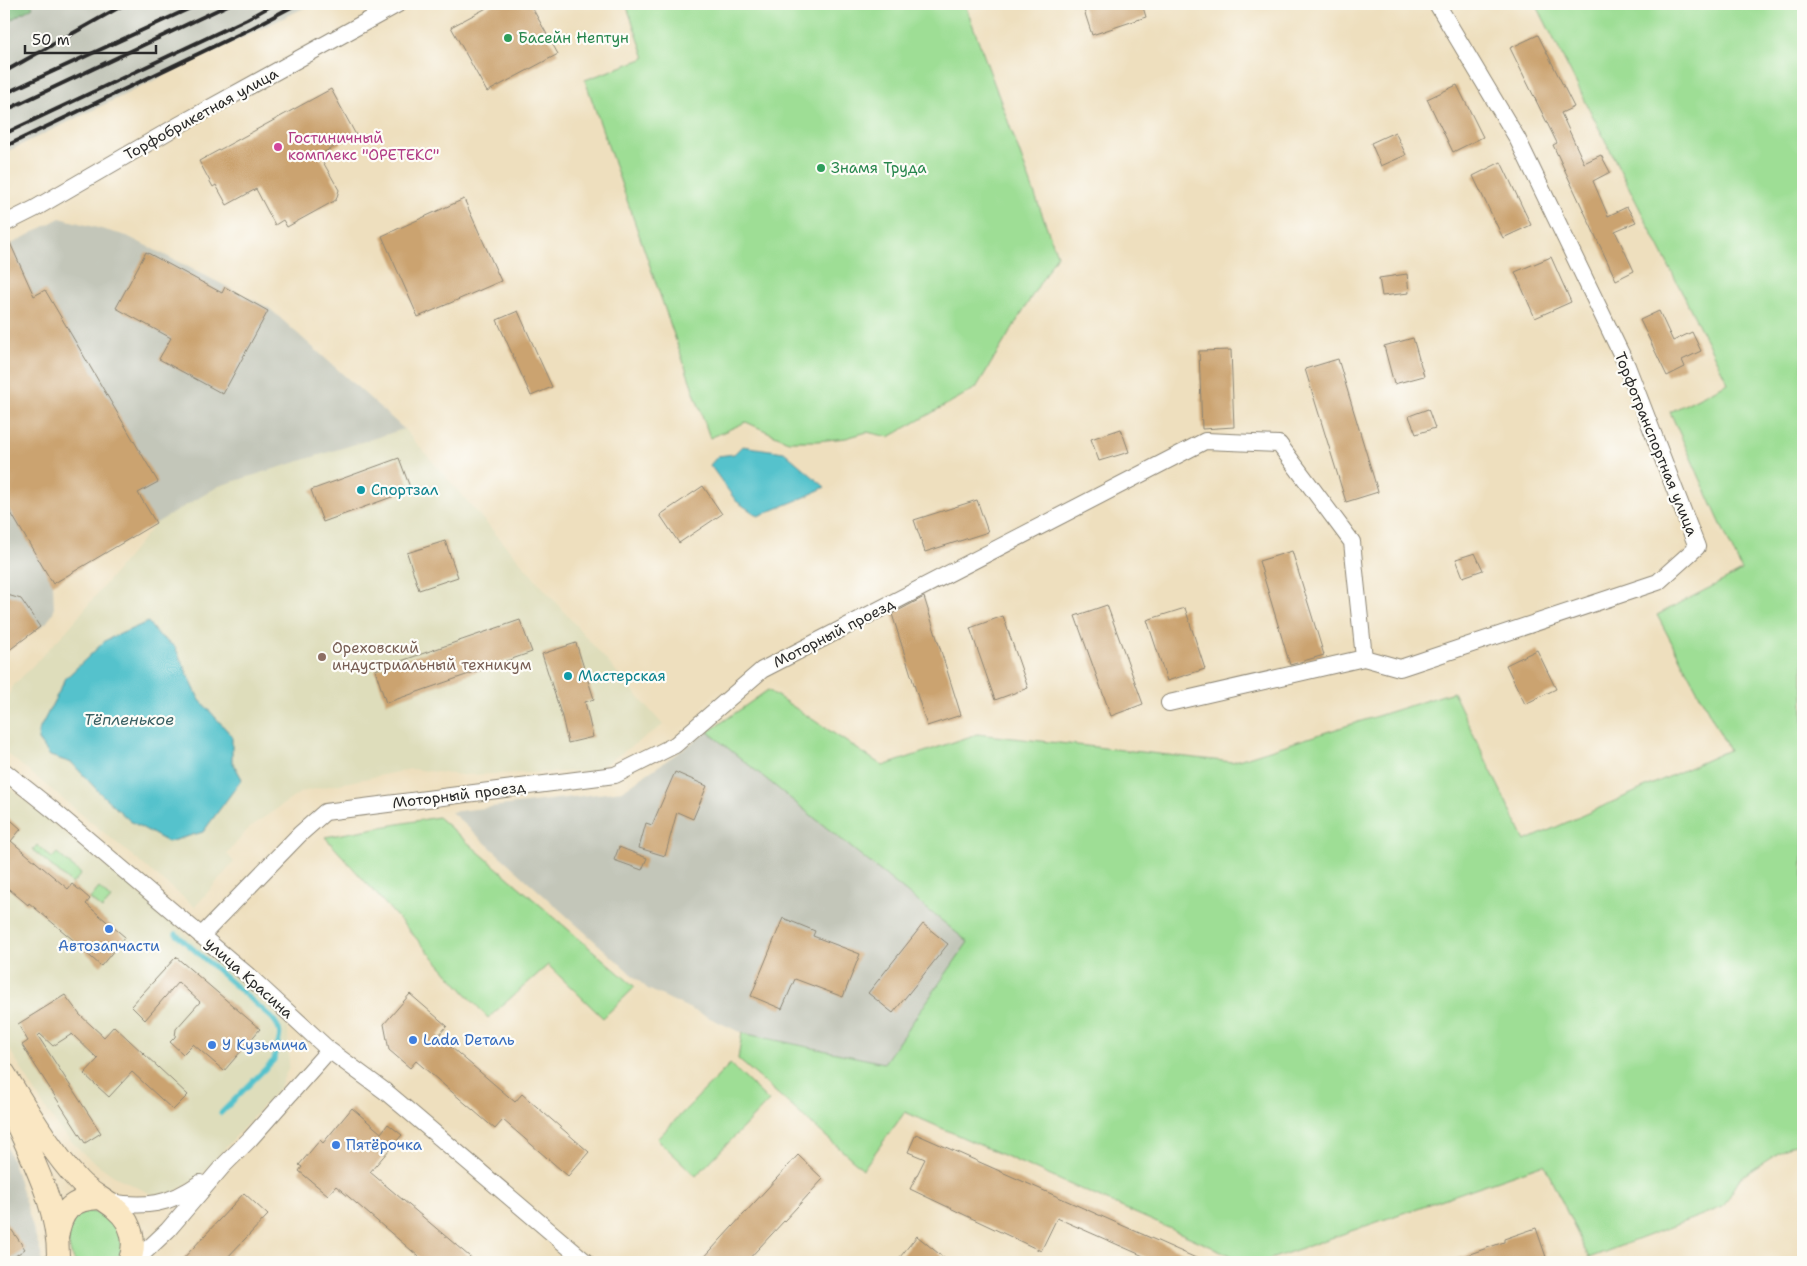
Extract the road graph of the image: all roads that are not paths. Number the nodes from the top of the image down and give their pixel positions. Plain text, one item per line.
1 (398, 4) edge
2 (1437, 4) edge
3 (4, 224) edge
4 (1364, 658) junction
5 (1169, 703) dead end
6 (4, 771) edge
7 (201, 936) junction
8 (329, 1050) junction
9 (4, 1073) edge
10 (4, 1094) edge
11 (222, 1167) junction
12 (104, 1200) junction
13 (59, 1255) edge
14 (129, 1262) edge
15 (134, 1262) edge
16 (586, 1262) edge

1 - 3 street, Торфобрикетная улица
2 - 4 street, Торфотранспортная улица
4 - 5 street, Торфотранспортная улица
4 - 7 street, Моторный проезд
6 - 7 street, улица Красина
7 - 8 street, улица Красина
8 - 11 street
8 - 16 street, улица Красина
9 - 12 main road
10 - 13 main road
11 - 12 street
11 - 15 street
12 - 13 main road
12 - 14 main road

